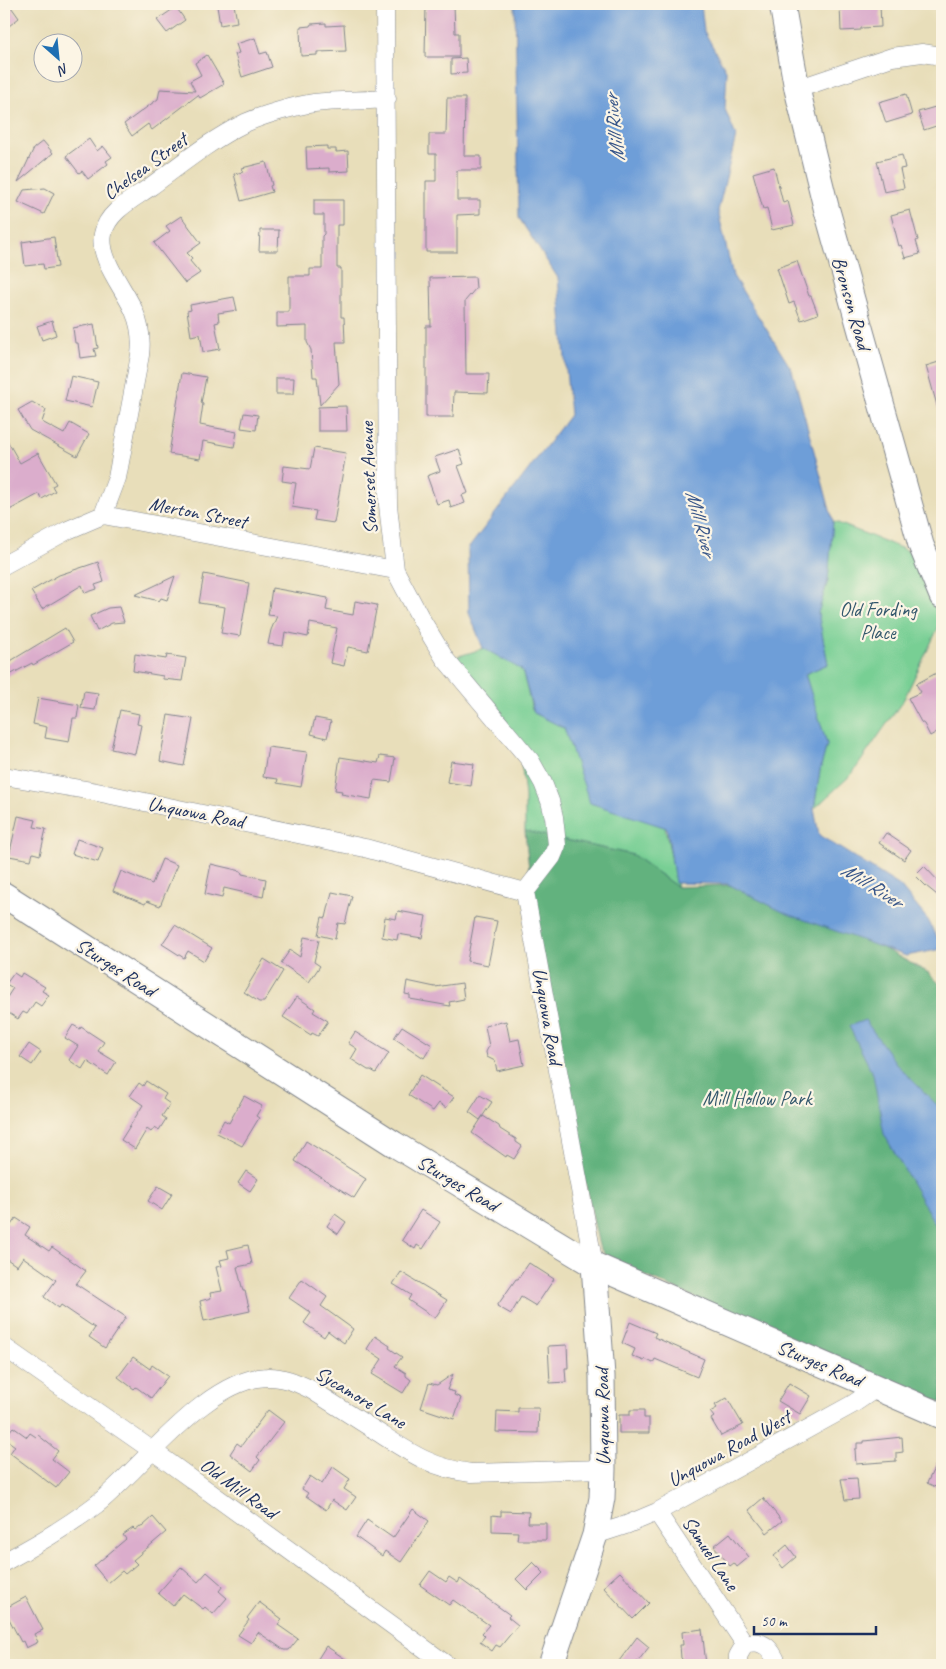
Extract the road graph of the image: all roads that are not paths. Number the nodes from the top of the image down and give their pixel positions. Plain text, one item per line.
1 (385, 4) edge
2 (782, 4) edge
3 (942, 56) edge
4 (798, 89) junction
5 (387, 100) junction
6 (103, 515) junction
7 (4, 566) edge
8 (395, 570) junction
9 (942, 596) edge
10 (4, 776) edge
11 (525, 892) junction
12 (4, 895) edge
13 (594, 1265) junction
14 (4, 1347) edge
15 (878, 1387) junction
16 (942, 1416) edge
17 (153, 1451) junction
18 (603, 1469) junction
19 (657, 1512) junction
20 (595, 1535) junction
21 (4, 1562) edge
22 (746, 1644) junction
23 (447, 1665) edge
24 (551, 1665) edge
25 (738, 1665) edge
26 (778, 1665) edge

1 - 5 street, Somerset Avenue
2 - 4 main road, Bronson Road
3 - 4 street
4 - 9 main road, Bronson Road
5 - 6 street, Chelsea Street
5 - 8 street, Somerset Avenue
6 - 7 street
6 - 8 street, Merton Street
8 - 11 street, Somerset Avenue
10 - 11 street, Unquowa Road
11 - 13 street, Unquowa Road
12 - 13 main road, Sturges Road
13 - 15 main road, Sturges Road
13 - 18 main road, Unquowa Road
14 - 17 street, Old Mill Road
15 - 16 main road, Sturges Road
15 - 19 street, Unquowa Road West
17 - 18 street, Sycamore Lane
17 - 21 street, Sycamore Lane
17 - 23 street, Old Mill Road
18 - 20 main road, Unquowa Road
19 - 20 street, Unquowa Road West
19 - 22 street, Samuel Lane
20 - 24 main road, Unquowa Road
22 - 25 street
22 - 26 street

